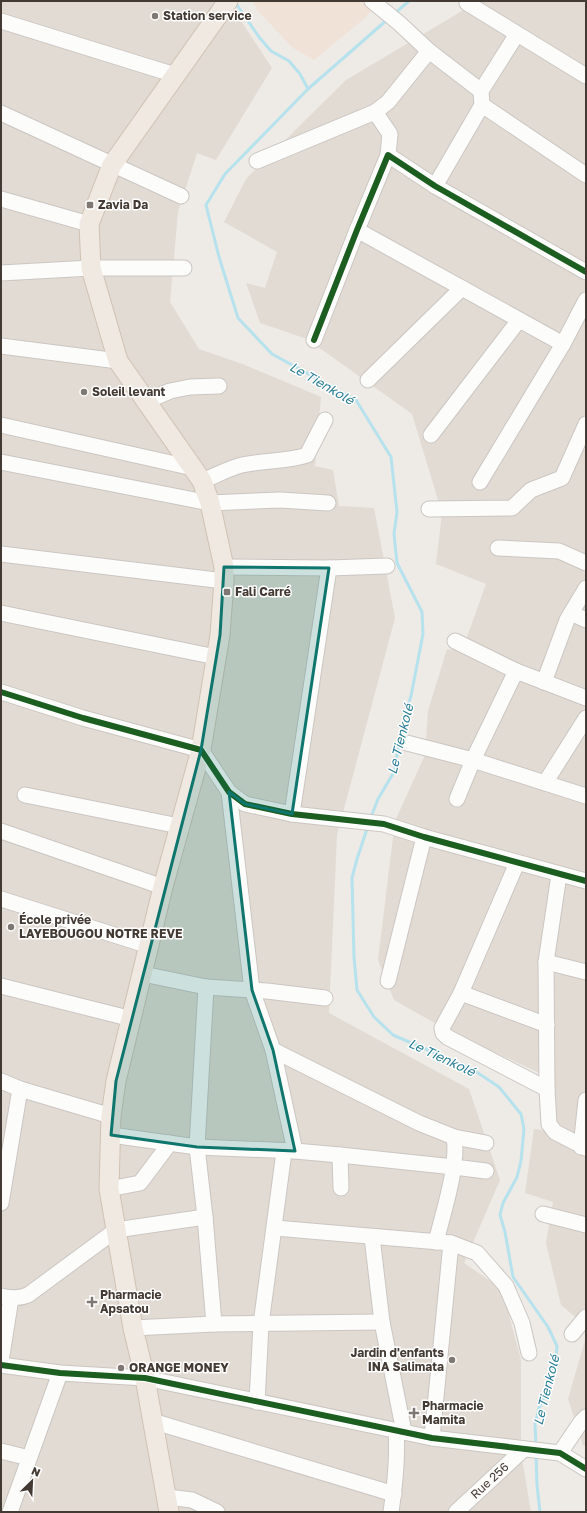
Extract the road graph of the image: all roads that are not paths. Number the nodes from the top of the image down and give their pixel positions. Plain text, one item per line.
1 (372, 1) edge
2 (224, 2) edge
3 (467, 4) dead end
4 (1, 21) edge
5 (517, 34) junction
6 (429, 51) junction
7 (175, 75) junction
8 (586, 76) edge
9 (482, 98) junction
10 (375, 112) junction
11 (1, 114) edge
12 (388, 155) junction
13 (257, 161) dead end
14 (112, 165) junction
15 (586, 176) edge
16 (435, 186) junction
17 (181, 196) dead end
18 (1, 199) edge
19 (89, 224) junction
20 (357, 230) junction
21 (91, 268) junction
22 (184, 268) dead end
23 (586, 272) edge
24 (1, 273) edge
25 (462, 288) junction
26 (586, 300) edge
27 (519, 320) junction
28 (314, 340) dead end
29 (563, 344) junction
30 (1, 346) edge
31 (118, 361) junction
32 (368, 380) dead end
33 (218, 386) dead end
34 (147, 401) junction
35 (325, 420) dead end
36 (586, 424) edge
37 (1, 425) edge
38 (431, 435) dead end
39 (1, 462) edge
40 (198, 475) junction
41 (480, 482) dead end
42 (210, 503) junction
43 (328, 503) dead end
44 (429, 509) dead end
45 (498, 548) dead end
46 (1, 554) edge
47 (586, 563) edge
48 (387, 566) dead end
49 (329, 568) junction
50 (224, 574) junction
51 (586, 588) edge
52 (1, 613) edge
53 (571, 613) junction
54 (586, 620) edge
55 (455, 641) dead end
56 (216, 657) junction
57 (516, 672) junction
58 (544, 682) junction
59 (1, 692) edge
60 (586, 698) edge
61 (586, 718) edge
62 (407, 744) dead end
63 (201, 750) junction
64 (473, 760) junction
65 (545, 783) junction
66 (229, 792) junction
67 (25, 795) dead end
68 (586, 796) edge
69 (457, 799) dead end
70 (292, 814) junction
71 (179, 826) junction
72 (1, 831) edge
73 (424, 837) junction
74 (517, 863) junction
75 (560, 875) junction
76 (586, 881) edge
77 (164, 887) junction
78 (1, 899) edge
79 (149, 946) junction
80 (546, 962) junction
81 (586, 972) edge
82 (143, 974) junction
83 (388, 981) dead end
84 (1, 986) edge
85 (206, 987) junction
86 (252, 990) junction
87 (461, 993) junction
88 (325, 998) dead end
89 (132, 1018) junction
90 (547, 1025) junction
91 (273, 1050) junction
92 (1, 1081) edge
93 (20, 1089) junction
94 (547, 1089) junction
95 (586, 1100) edge
96 (111, 1116) junction
97 (111, 1135) junction
98 (454, 1137) junction
99 (170, 1143) junction
100 (486, 1143) dead end
101 (197, 1147) junction
102 (584, 1147) edge
103 (290, 1152) junction
104 (340, 1155) junction
105 (454, 1167) junction
106 (486, 1172) dead end
107 (341, 1188) dead end
108 (109, 1189) junction
109 (1, 1203) edge
110 (543, 1214) dead end
111 (205, 1217) junction
112 (586, 1225) edge
113 (275, 1228) junction
114 (116, 1230) junction
115 (372, 1237) junction
116 (443, 1243) junction
117 (6, 1297) edge
118 (586, 1317) edge
119 (382, 1322) junction
120 (214, 1324) junction
121 (262, 1324) junction
122 (133, 1328) junction
123 (572, 1334) dead end
124 (529, 1353) dead end
125 (1, 1361) edge
126 (1, 1365) edge
127 (60, 1373) junction
128 (145, 1378) junction
129 (257, 1402) junction
130 (586, 1417) edge
131 (152, 1421) junction
132 (400, 1431) junction
133 (432, 1438) junction
134 (524, 1449) junction
135 (1, 1451) edge
136 (560, 1453) junction
137 (29, 1458) junction
138 (586, 1469) edge
139 (394, 1494) junction
140 (168, 1504) edge
141 (10, 1512) edge
142 (217, 1512) edge
143 (391, 1512) edge
144 (456, 1512) edge

1 - 6 street
2 - 7 main road
3 - 5 street
4 - 7 street
5 - 8 street
5 - 9 street
6 - 9 street
6 - 10 street
7 - 14 main road
9 - 15 street
9 - 16 street
10 - 12 street
10 - 13 street
11 - 14 street
12 - 16 street
12 - 20 street
14 - 17 street
14 - 19 main road
16 - 23 street
18 - 19 street
19 - 21 main road
20 - 25 street
20 - 28 street
21 - 22 street
21 - 24 street
21 - 31 main road
25 - 27 street
25 - 32 street
26 - 29 street
27 - 29 street
27 - 38 street
29 - 41 street
30 - 31 street
31 - 34 main road
33 - 34 street
34 - 40 main road
35 - 40 street
36 - 44 street
37 - 40 street
39 - 42 street
40 - 42 main road
42 - 43 street
42 - 50 main road
45 - 47 street
46 - 50 street
48 - 49 street
49 - 50 street
49 - 70 street
50 - 56 main road
51 - 53 street
52 - 56 street
53 - 54 street
53 - 58 street
55 - 57 street
56 - 63 main road
57 - 58 street
57 - 64 street
58 - 60 street
59 - 63 street
61 - 65 street
62 - 64 street
63 - 66 street
63 - 71 main road
64 - 65 street
64 - 69 street
65 - 68 street
66 - 70 street
66 - 86 street
67 - 71 street
70 - 73 street
71 - 77 main road
72 - 77 street
73 - 74 street
73 - 83 street
74 - 75 street
74 - 87 street
75 - 76 street
75 - 80 street
77 - 79 main road
78 - 79 street
79 - 82 main road
80 - 81 street
80 - 90 street
82 - 85 street
82 - 89 main road
84 - 89 street
85 - 86 street
85 - 101 street
86 - 88 street
86 - 91 street
87 - 90 street
87 - 94 street
89 - 96 main road
90 - 94 street
91 - 98 street
91 - 103 street
92 - 93 street
93 - 96 street
93 - 109 street
94 - 102 street
95 - 102 street
96 - 97 main road
97 - 99 street
97 - 108 main road
98 - 100 street
98 - 105 street
99 - 101 street
99 - 108 street
101 - 103 street
101 - 111 street
103 - 104 street
103 - 113 street
104 - 105 street
104 - 107 street
105 - 106 street
105 - 116 street
108 - 114 main road
110 - 112 street
111 - 114 street
111 - 120 street
113 - 115 street
113 - 121 street
114 - 117 street
114 - 122 main road
115 - 116 street
115 - 119 street
116 - 124 street
116 - 133 street
117 - 125 street
118 - 123 street
119 - 121 street
119 - 132 street
120 - 121 street
120 - 122 street
121 - 129 street
122 - 128 main road
126 - 127 street
127 - 128 street
127 - 137 street
128 - 129 street
128 - 131 main road
129 - 132 street
130 - 136 street
131 - 139 street
131 - 140 main road
132 - 133 street
132 - 139 street
133 - 134 street
134 - 136 street
134 - 144 street, Rue 256
135 - 137 street
136 - 138 street
137 - 141 street
139 - 143 street
140 - 142 street

